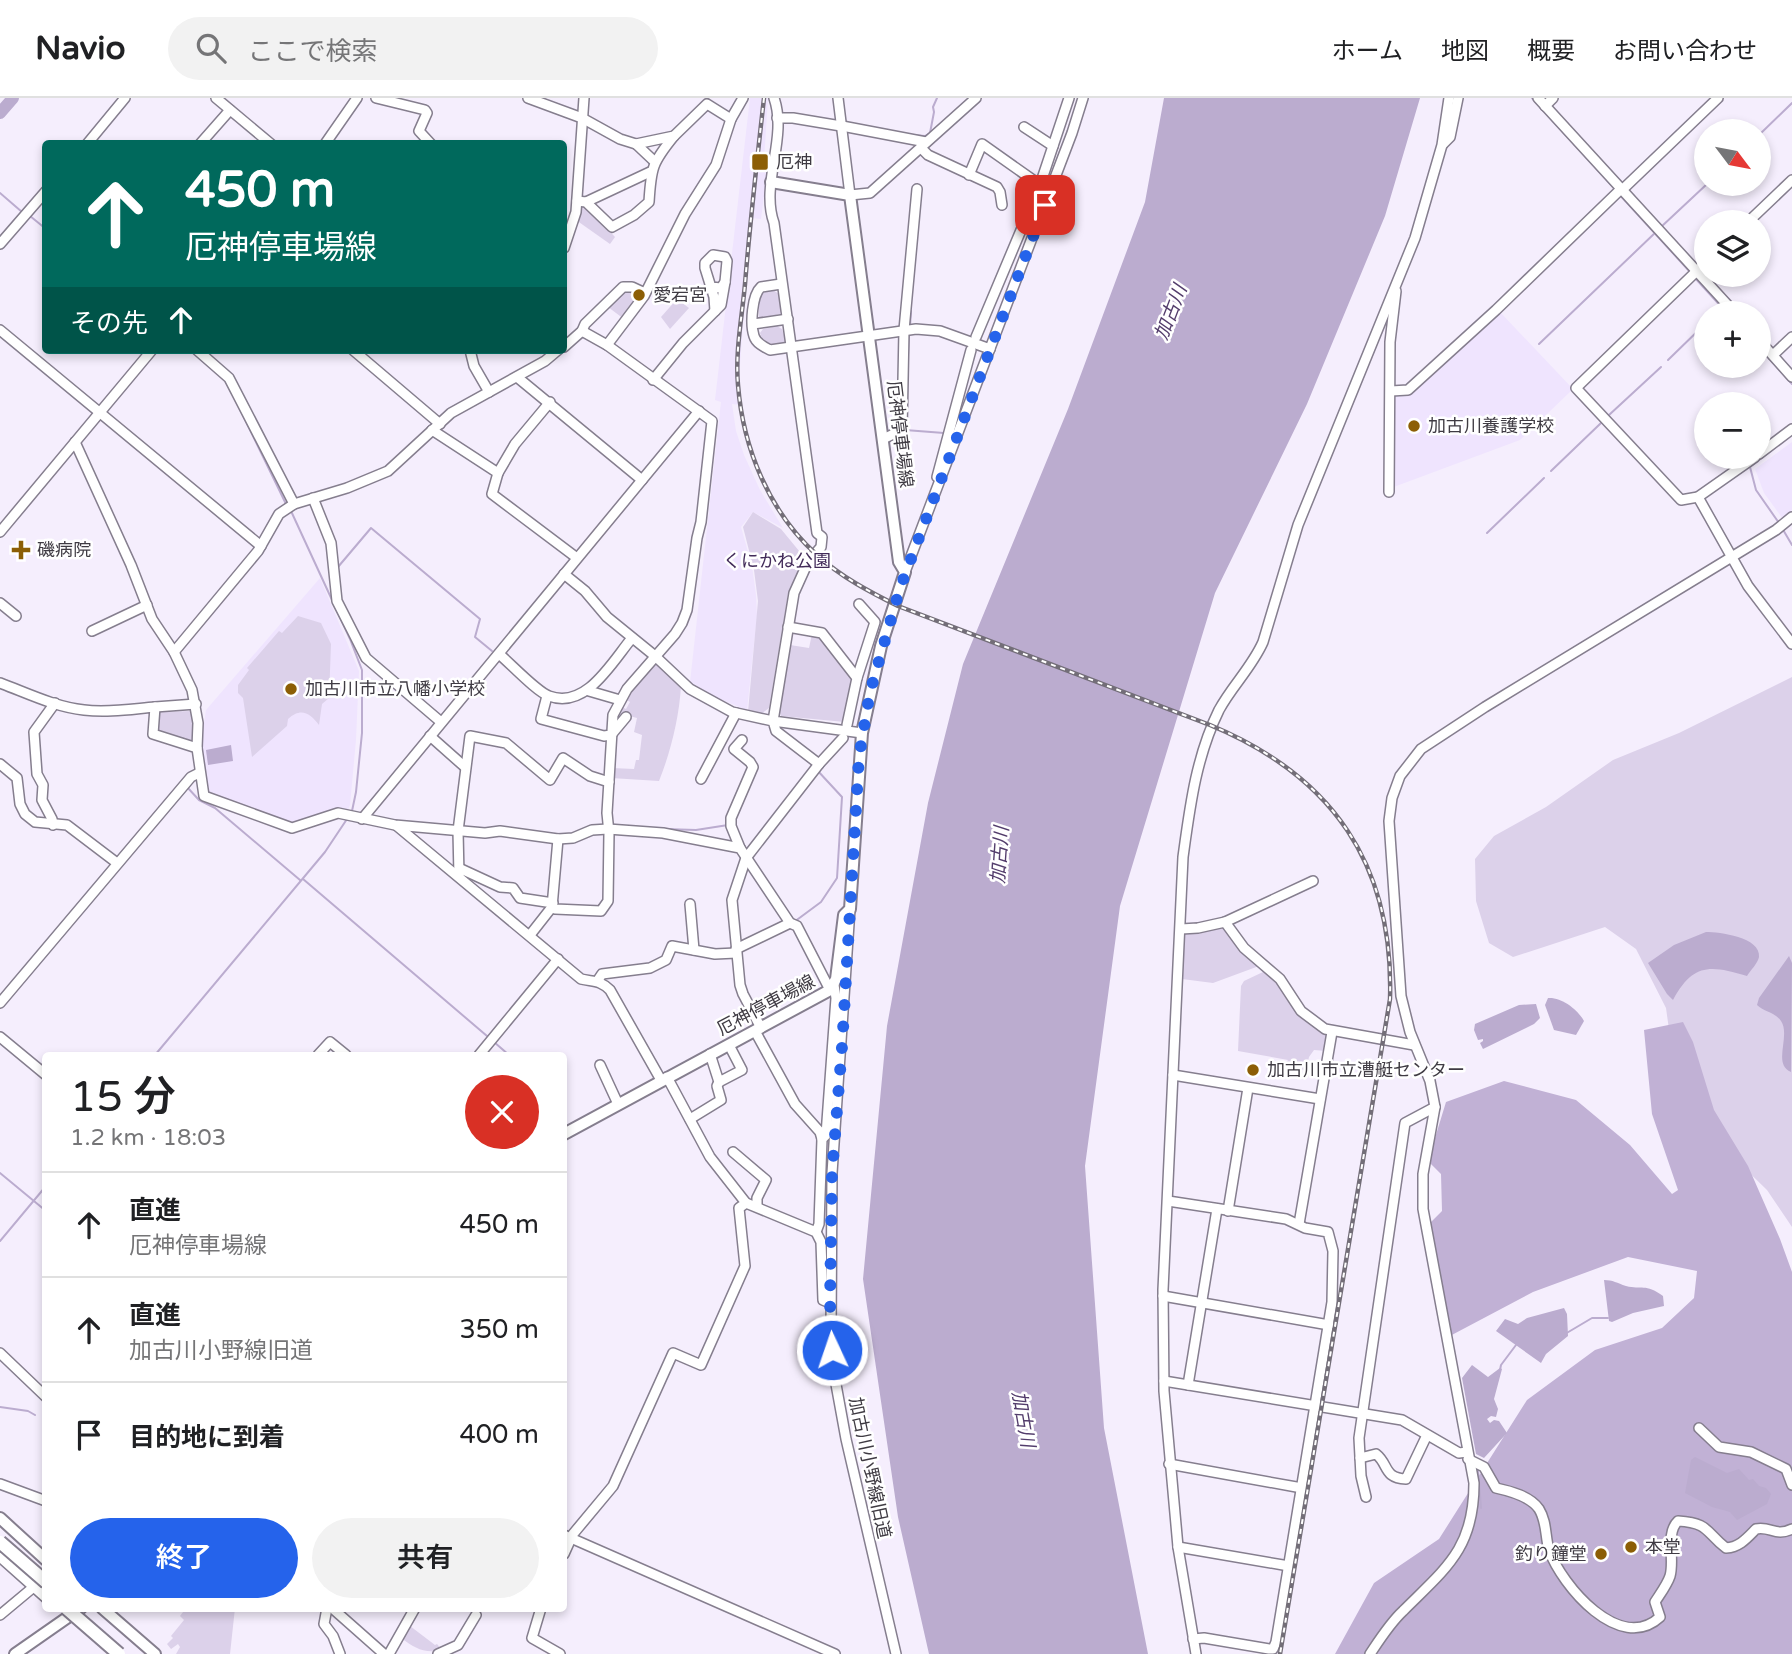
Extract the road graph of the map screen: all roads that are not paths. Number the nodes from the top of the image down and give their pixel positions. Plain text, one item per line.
1 (125, 98) edge
2 (216, 98) edge
3 (357, 98) edge
4 (376, 98) edge
5 (528, 98) edge
6 (584, 98) edge
7 (717, 98) edge
8 (743, 98) edge
9 (775, 98) edge
10 (838, 98) edge
11 (976, 98) edge
12 (1069, 98) edge
13 (1083, 98) edge
14 (1449, 98) edge
15 (1458, 98) edge
16 (1538, 98) edge
17 (1553, 98) edge
18 (1718, 98) edge
19 (707, 104) junction
20 (1545, 106) junction
21 (230, 110) junction
22 (582, 118) junction
23 (777, 118) junction
24 (731, 120) junction
25 (841, 126) junction
26 (1024, 127) dead end
27 (674, 136) junction
28 (90, 140) edge
29 (204, 140) edge
30 (266, 140) edge
31 (328, 140) edge
32 (428, 140) edge
33 (636, 144) junction
34 (923, 145) junction
35 (1442, 145) junction
36 (1053, 146) junction
37 (654, 161) junction
38 (650, 172) junction
39 (969, 175) junction
40 (1792, 180) edge
41 (771, 182) junction
42 (1040, 185) junction
43 (917, 188) dead end
44 (1621, 189) junction
45 (850, 195) junction
46 (42, 196) edge
47 (582, 201) junction
48 (1002, 205) dead end
49 (1761, 210) edge
50 (567, 226) edge
51 (0, 244) edge
52 (1694, 268) edge
53 (1694, 274) edge
54 (725, 282) junction
55 (1396, 283) junction
56 (781, 284) junction
57 (711, 287) junction
58 (1711, 287) edge
59 (645, 293) junction
60 (1724, 301) edge
61 (715, 311) junction
62 (788, 319) junction
63 (753, 324) junction
64 (0, 330) edge
65 (904, 330) junction
66 (582, 331) junction
67 (869, 335) junction
68 (976, 337) dead end
69 (1792, 337) edge
70 (567, 344) edge
71 (607, 345) junction
72 (792, 347) junction
73 (990, 349) junction
74 (971, 350) dead end
75 (149, 354) edge
76 (202, 354) edge
77 (357, 354) edge
78 (471, 354) edge
79 (554, 354) edge
80 (1773, 355) joint
81 (517, 377) junction
82 (1792, 377) edge
83 (653, 380) junction
84 (1391, 391) junction
85 (489, 392) junction
86 (550, 402) junction
87 (699, 411) junction
88 (100, 412) junction
89 (436, 427) junction
90 (1792, 429) edge
91 (883, 439) junction
92 (75, 442) junction
93 (1771, 445) edge
94 (1737, 469) edge
95 (498, 473) junction
96 (642, 480) junction
97 (1388, 492) dead end
98 (935, 495) junction
99 (1698, 497) junction
100 (313, 498) junction
101 (295, 504) junction
102 (1792, 517) edge
103 (0, 532) edge
104 (261, 546) junction
105 (1731, 556) junction
106 (577, 558) junction
107 (905, 572) junction
108 (564, 574) junction
109 (0, 603) edge
110 (859, 604) dead end
111 (147, 605) junction
112 (16, 616) dead end
113 (788, 627) junction
114 (92, 631) dead end
115 (632, 638) junction
116 (1792, 644) edge
117 (174, 652) junction
118 (499, 653) junction
119 (655, 656) junction
120 (857, 678) junction
121 (0, 683) edge
122 (589, 691) junction
123 (547, 696) junction
124 (620, 700) junction
125 (55, 703) junction
126 (196, 704) junction
127 (155, 707) junction
128 (736, 713) junction
129 (626, 717) dead end
130 (773, 721) junction
131 (441, 722) junction
132 (847, 726) dead end
133 (862, 733) junction
134 (611, 734) junction
135 (430, 736) junction
136 (843, 738) dead end
137 (742, 740) dead end
138 (198, 748) junction
139 (0, 764) edge
140 (818, 764) junction
141 (465, 767) junction
142 (200, 773) junction
143 (701, 779) dead end
144 (609, 782) junction
145 (353, 817) junction
146 (395, 824) junction
147 (53, 825) junction
148 (608, 829) junction
149 (458, 831) junction
150 (558, 838) junction
151 (740, 848) junction
152 (746, 858) junction
153 (117, 863) junction
154 (460, 873) junction
155 (1312, 881) dead end
156 (690, 904) dead end
157 (552, 905) junction
158 (850, 909) junction
159 (1225, 922) junction
160 (790, 923) junction
161 (1181, 929) junction
162 (530, 935) junction
163 (694, 950) junction
164 (736, 951) junction
165 (558, 959) junction
166 (598, 980) junction
167 (832, 988) junction
168 (0, 1003) edge
169 (758, 1029) junction
170 (1332, 1032) junction
171 (0, 1037) edge
172 (729, 1045) junction
173 (1415, 1045) junction
174 (321, 1052) edge
175 (342, 1052) edge
176 (481, 1052) edge
177 (710, 1055) junction
178 (600, 1065) dead end
179 (42, 1072) edge
180 (1173, 1075) junction
181 (664, 1079) junction
182 (719, 1082) junction
183 (1248, 1088) junction
184 (1320, 1099) junction
185 (618, 1104) junction
186 (1435, 1107) junction
187 (690, 1119) junction
188 (567, 1132) edge
189 (822, 1139) junction
190 (733, 1152) dead end
191 (1168, 1201) junction
192 (746, 1203) junction
193 (757, 1206) junction
194 (1217, 1209) junction
195 (1228, 1211) junction
196 (1299, 1224) junction
197 (816, 1232) junction
198 (1164, 1296) junction
199 (830, 1303) junction
200 (1202, 1304) junction
201 (1329, 1325) junction
202 (0, 1353) edge
203 (1164, 1381) junction
204 (1188, 1385) junction
205 (42, 1391) edge
206 (1316, 1407) junction
207 (1362, 1412) junction
208 (1699, 1429) dead end
209 (1427, 1435) junction
210 (1468, 1456) junction
211 (1360, 1458) junction
212 (1170, 1464) junction
213 (0, 1484) edge
214 (1792, 1485) edge
215 (1302, 1488) junction
216 (1366, 1497) dead end
217 (42, 1500) edge
218 (0, 1518) edge
219 (1792, 1529) edge
220 (567, 1537) edge
221 (0, 1542) edge
222 (1178, 1547) junction
223 (0, 1549) edge
224 (42, 1556) edge
225 (0, 1558) edge
226 (1289, 1566) junction
227 (42, 1587) edge
228 (71, 1612) edge
229 (76, 1612) edge
230 (80, 1612) edge
231 (107, 1612) edge
232 (326, 1612) edge
233 (337, 1612) edge
234 (413, 1612) edge
235 (540, 1612) edge
236 (0, 1615) edge
237 (476, 1615) dead end
238 (1193, 1639) junction
239 (555, 1653) edge
240 (15, 1654) edge
241 (118, 1654) edge
242 (127, 1654) edge
243 (155, 1654) edge
244 (340, 1654) edge
245 (387, 1654) edge
246 (438, 1654) edge
247 (835, 1654) edge
248 (896, 1654) edge
249 (1196, 1654) edge
250 (1370, 1654) edge

1 - 28 street
2 - 21 street
3 - 31 street
4 - 32 street
5 - 22 street
6 - 22 street
7 - 19 street
8 - 24 street
9 - 23 street
10 - 25 street
11 - 34 street
12 - 36 street
13 - 73 street
14 - 35 street
15 - 35 street
16 - 20 street
17 - 20 street
18 - 44 street
19 - 24 street
19 - 27 street
20 - 44 street
21 - 29 street
21 - 30 street
22 - 33 street
22 - 47 street
23 - 25 street
23 - 41 street
24 - 59 street
25 - 34 street
25 - 45 street
26 - 36 street
27 - 33 street
27 - 37 street
33 - 37 street
34 - 39 street
34 - 45 street
35 - 55 street
36 - 42 street
37 - 38 street
38 - 47 street
38 - 47 street
39 - 42 street
39 - 48 street
40 - 49 street
41 - 45 main road
41 - 56 street
42 - 68 street
43 - 65 street
44 - 52 street
44 - 84 street
45 - 67 main road, 厄神停車場線
46 - 51 street
47 - 50 street
53 - 99 street
54 - 57 street
54 - 57 street
54 - 61 street
55 - 84 street
55 - 161 street
56 - 62 street
56 - 63 street
57 - 61 street
58 - 60 street
59 - 66 street
59 - 71 street
61 - 83 street
62 - 63 street
62 - 72 street
63 - 72 street
64 - 88 street
65 - 67 street
65 - 73 street
65 - 91 street
66 - 70 street
66 - 71 street
67 - 72 street
67 - 91 main road, 厄神停車場線
69 - 80 street
71 - 83 street
72 - 113 street
73 - 98 street
74 - 98 street
75 - 88 street
76 - 101 street
77 - 89 street
78 - 85 street
79 - 81 street
80 - 82 street
81 - 85 street
81 - 86 street
83 - 87 street
84 - 97 street
85 - 89 street
86 - 95 street
86 - 96 street
87 - 96 street
87 - 119 street
88 - 92 street
88 - 104 street
89 - 95 street
89 - 100 street
90 - 93 street
91 - 107 main road, 厄神停車場線
92 - 103 street
92 - 111 street
94 - 99 street
95 - 106 street
96 - 106 street
98 - 107 street
99 - 105 street
100 - 101 street
100 - 131 street
101 - 104 street
102 - 105 street
104 - 117 street
105 - 116 street
105 - 173 street
106 - 108 street
107 - 133 main road, 厄神停車場線
108 - 115 street
108 - 118 street
109 - 112 street
110 - 120 street
111 - 114 street
111 - 117 street
113 - 120 street
113 - 130 street
115 - 119 street
115 - 122 street
117 - 126 street
118 - 123 street
118 - 131 street
119 - 124 street
119 - 128 street
120 - 132 street
121 - 125 street
122 - 123 street
122 - 124 street
123 - 134 street
124 - 134 street
125 - 127 street
125 - 147 street
126 - 127 street
126 - 138 street
127 - 138 street
128 - 130 street
128 - 143 street
129 - 134 street
130 - 133 street
130 - 140 street
131 - 135 street
133 - 158 main road, 厄神停車場線
134 - 144 street
135 - 141 street
135 - 145 street
136 - 140 street
137 - 151 street
138 - 142 street
139 - 147 street
140 - 152 street
141 - 144 street
141 - 149 street
142 - 145 street
142 - 153 street
144 - 148 street
145 - 146 street
146 - 149 street
146 - 154 street
147 - 153 street
148 - 150 street
148 - 151 street
148 - 157 street
149 - 150 street
149 - 154 street
150 - 157 street
151 - 152 street
152 - 160 street
152 - 164 street
153 - 168 street
154 - 157 street
154 - 162 street
155 - 159 street
156 - 163 street
157 - 162 street
158 - 167 main road, 厄神停車場線
158 - 199 street, 加古川小野線旧道
159 - 161 street
159 - 170 street
160 - 164 street
160 - 167 street
161 - 180 street
162 - 165 street
163 - 164 street
163 - 166 street
164 - 169 street
165 - 166 street
165 - 176 street
166 - 181 street
167 - 169 main road, 厄神停車場線
167 - 189 street
169 - 172 main road, 厄神停車場線
169 - 189 street
170 - 173 street
170 - 184 street
171 - 179 street
172 - 177 main road, 厄神停車場線
172 - 182 street
173 - 186 street
174 - 175 street
177 - 181 main road, 厄神停車場線
177 - 182 street
178 - 185 street
180 - 183 street
180 - 191 street
181 - 185 main road, 厄神停車場線
181 - 187 street
182 - 187 street
183 - 184 street
183 - 195 street
184 - 196 street
185 - 188 main road, 厄神停車場線
186 - 207 street
186 - 210 street
187 - 192 street
189 - 197 street
190 - 193 street
191 - 194 street
191 - 198 street
192 - 193 street
192 - 220 street
193 - 197 street
194 - 195 street
194 - 200 street
195 - 196 street
196 - 201 street
197 - 199 street
198 - 200 street
198 - 203 street
199 - 248 street, 加古川小野線旧道
200 - 201 street
200 - 204 street
201 - 206 street
202 - 205 street
203 - 204 street
203 - 212 street
204 - 206 street
206 - 207 street
206 - 215 street
207 - 209 street
207 - 211 street
208 - 214 street
209 - 210 street
209 - 211 street
210 - 219 street
210 - 250 street
211 - 216 street
212 - 215 street
212 - 222 street
213 - 217 street
215 - 226 street
218 - 224 main road
220 - 247 street
221 - 227 highway, bridge
222 - 226 street
222 - 238 street
223 - 227 highway
225 - 227 street
226 - 238 street
227 - 236 street
228 - 241 highway, bridge
229 - 240 main road
230 - 242 highway
231 - 243 main road
232 - 244 street
233 - 245 street
234 - 245 street
235 - 239 street
237 - 246 street
238 - 249 street

